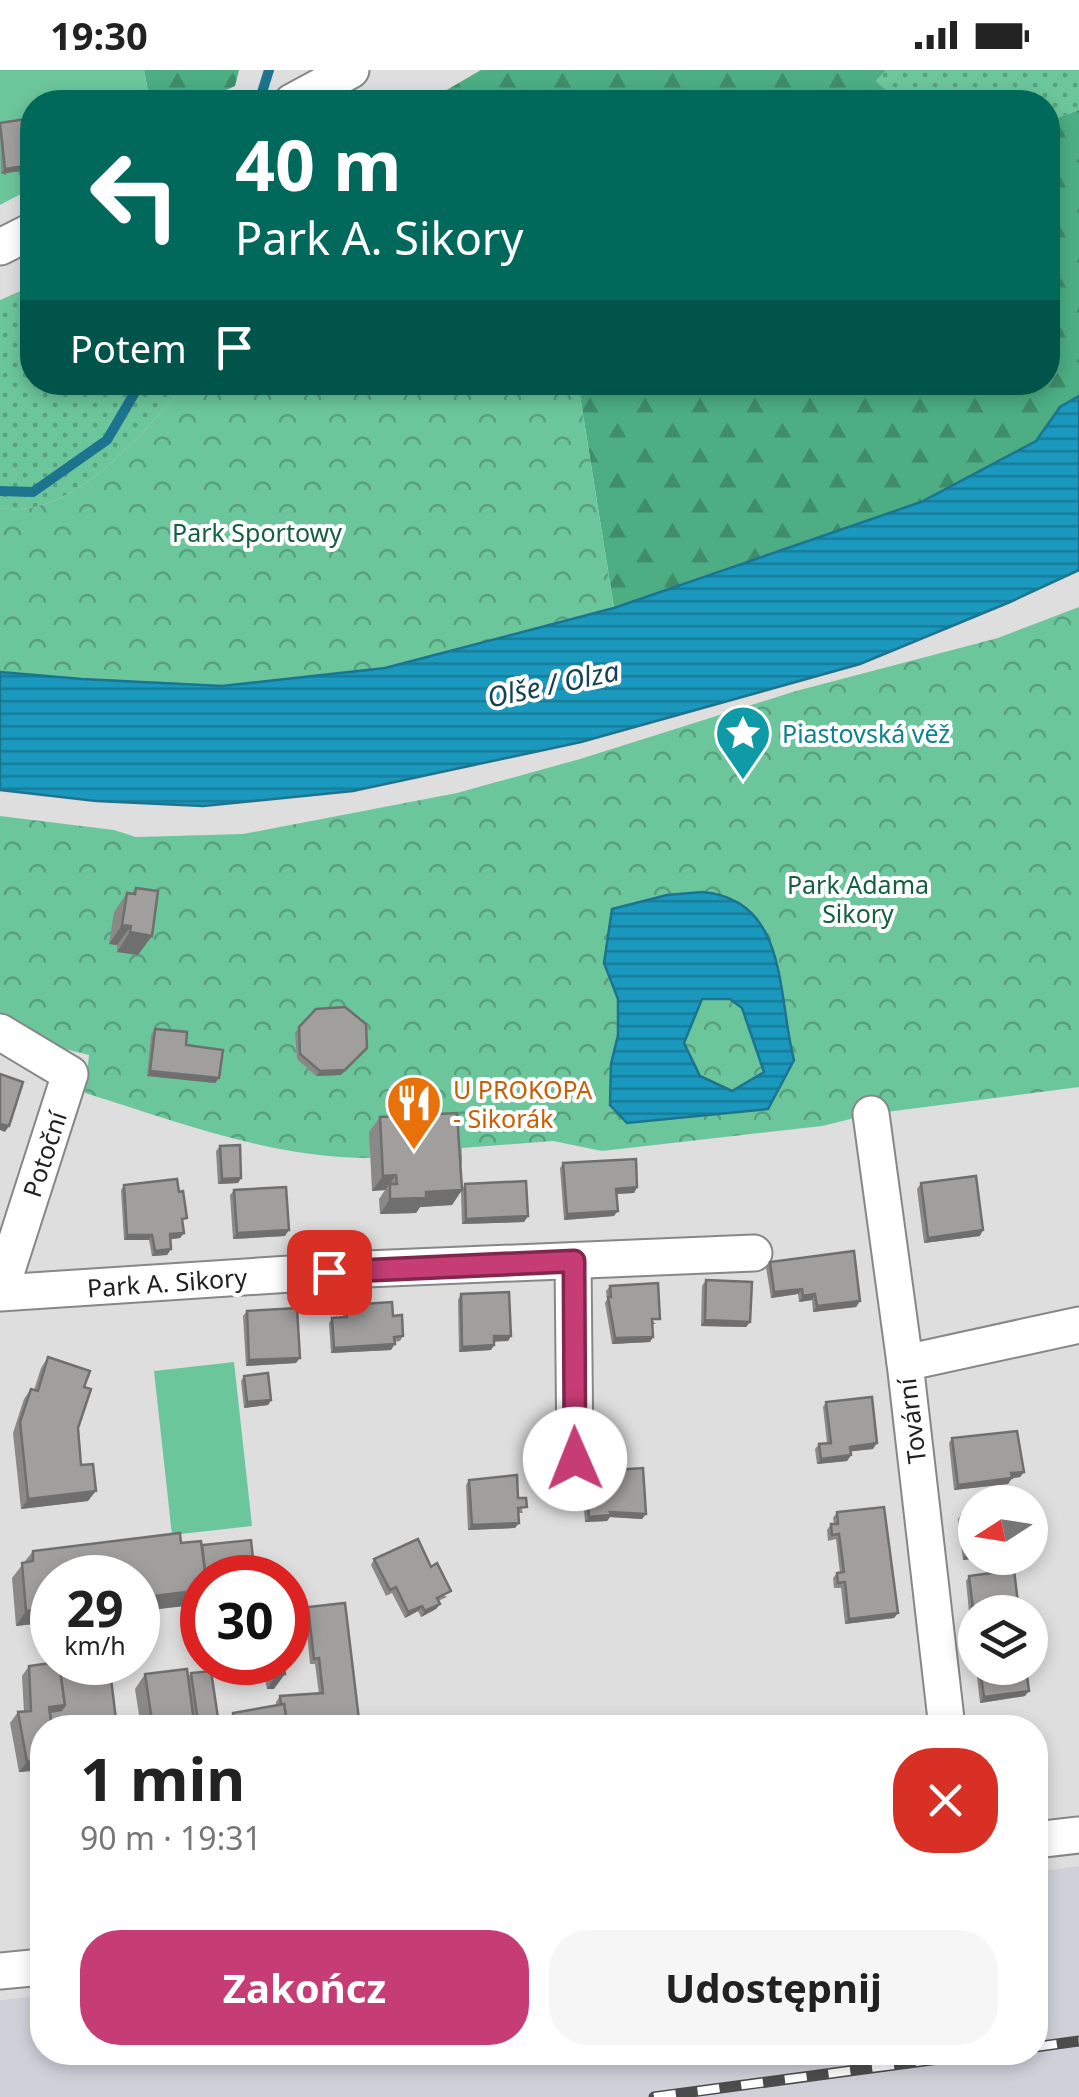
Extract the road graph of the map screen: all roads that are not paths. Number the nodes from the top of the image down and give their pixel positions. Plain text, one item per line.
1 (352, 70) edge
2 (314, 90) edge
3 (0, 1032) edge
4 (871, 1114) dead end
5 (754, 1254) dead end
6 (574, 1261) junction
7 (0, 1292) edge
8 (1079, 1325) edge
9 (904, 1363) junction
10 (575, 1459) dead end
11 (945, 1715) edge
12 (1079, 1835) edge
13 (1048, 1839) edge
14 (0, 1967) edge
15 (30, 1967) edge

1 - 2 street
3 - 7 street, Potoční
4 - 9 street, Tovární
5 - 6 street, Park A. Sikory
6 - 7 street, Park A. Sikory
6 - 10 street
8 - 9 street
9 - 11 street, Tovární
12 - 13 street
14 - 15 street

